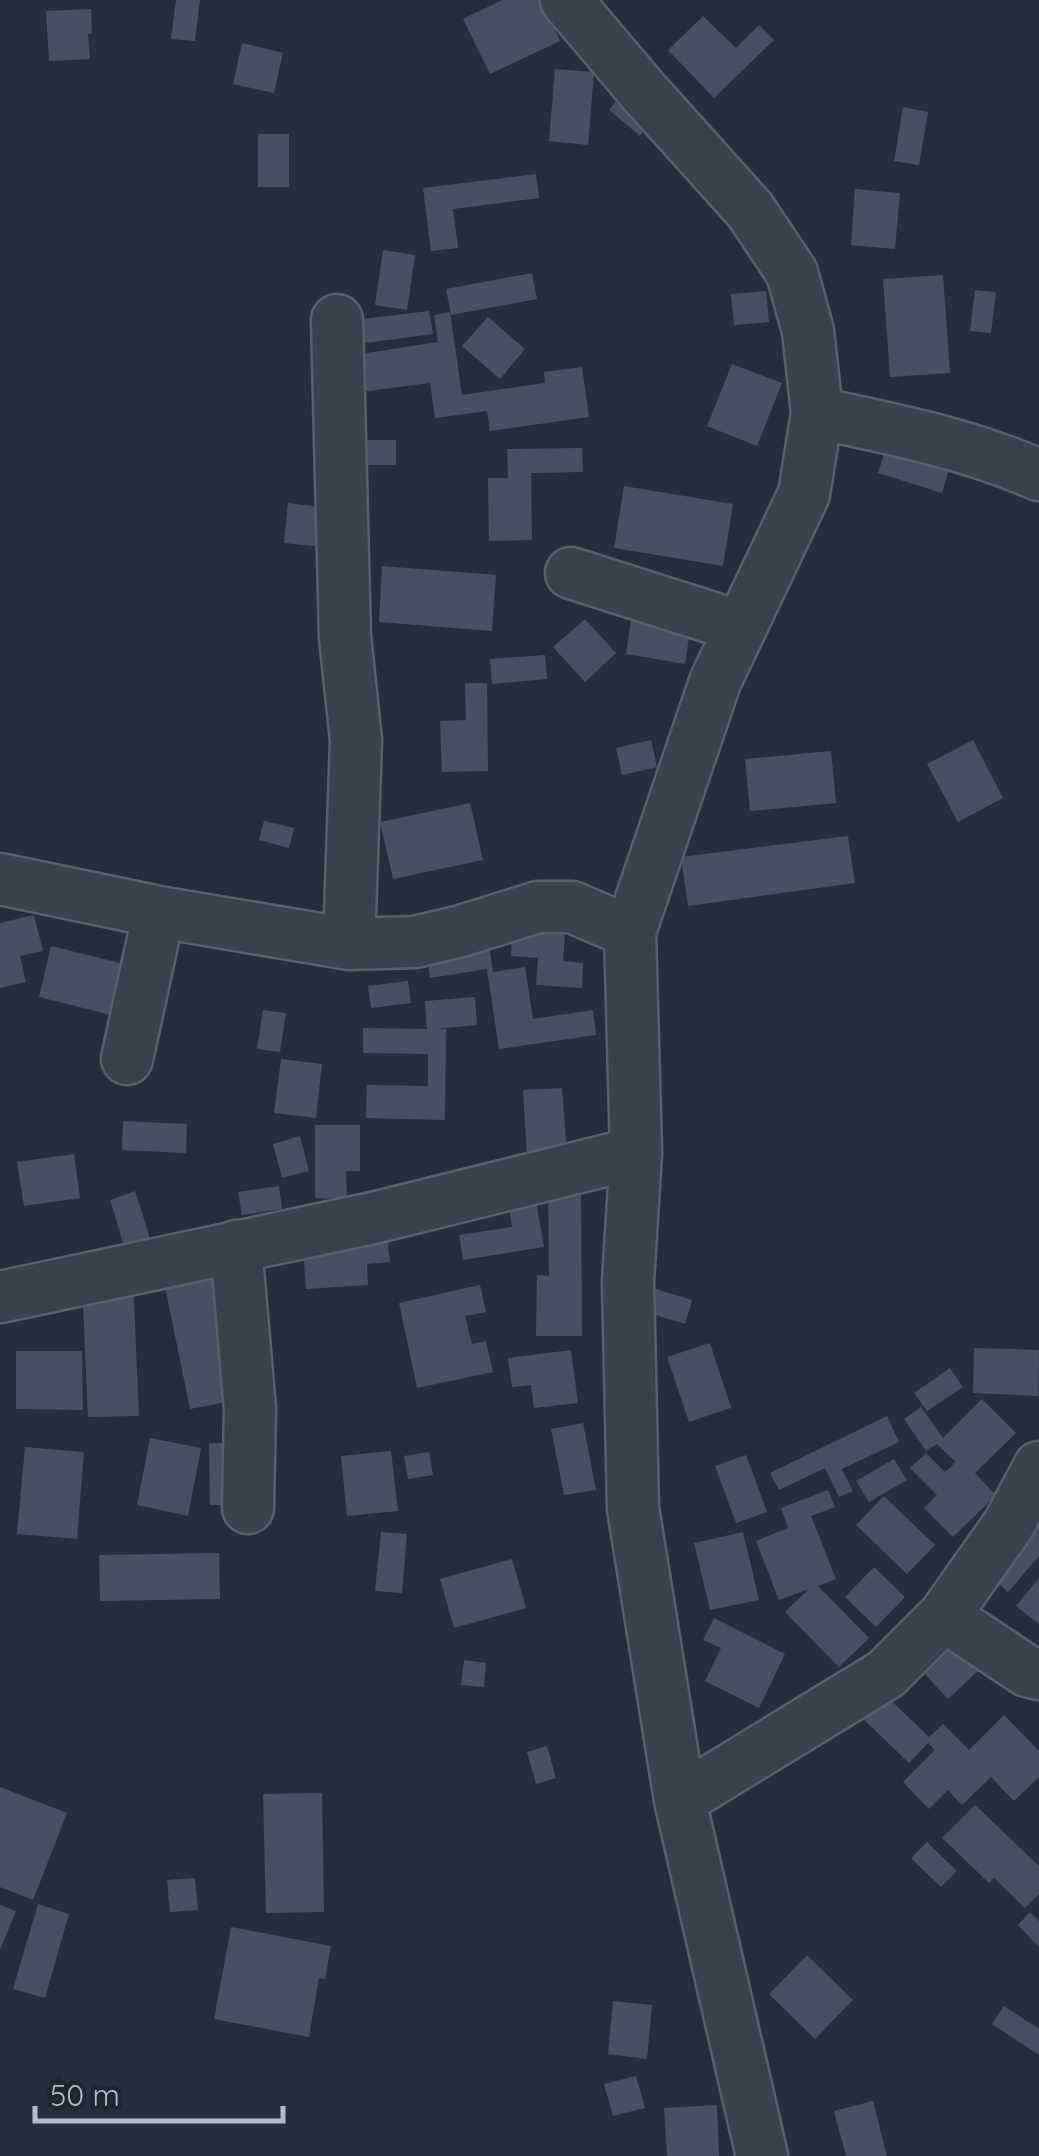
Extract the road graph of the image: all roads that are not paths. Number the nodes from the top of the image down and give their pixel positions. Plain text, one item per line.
1 (566, 0) edge
2 (337, 320) dead end
3 (817, 414) junction
4 (1039, 475) edge
5 (571, 573) dead end
6 (741, 627) junction
7 (0, 879) edge
8 (159, 912) junction
9 (630, 932) junction
10 (349, 944) junction
11 (127, 1060) dead end
12 (636, 1153) junction
13 (236, 1246) junction
14 (0, 1297) edge
15 (1039, 1467) edge
16 (248, 1508) dead end
17 (944, 1616) junction
18 (1039, 1674) edge
19 (680, 1800) junction
20 (762, 2156) edge

1 - 3 street
2 - 10 street
3 - 4 street
3 - 6 street
5 - 6 street
6 - 9 street
7 - 8 street
8 - 10 street
8 - 11 street
9 - 10 street
9 - 12 street
12 - 13 street
12 - 19 street
13 - 14 street
13 - 16 street
15 - 17 street
17 - 18 street
17 - 19 street
19 - 20 street

